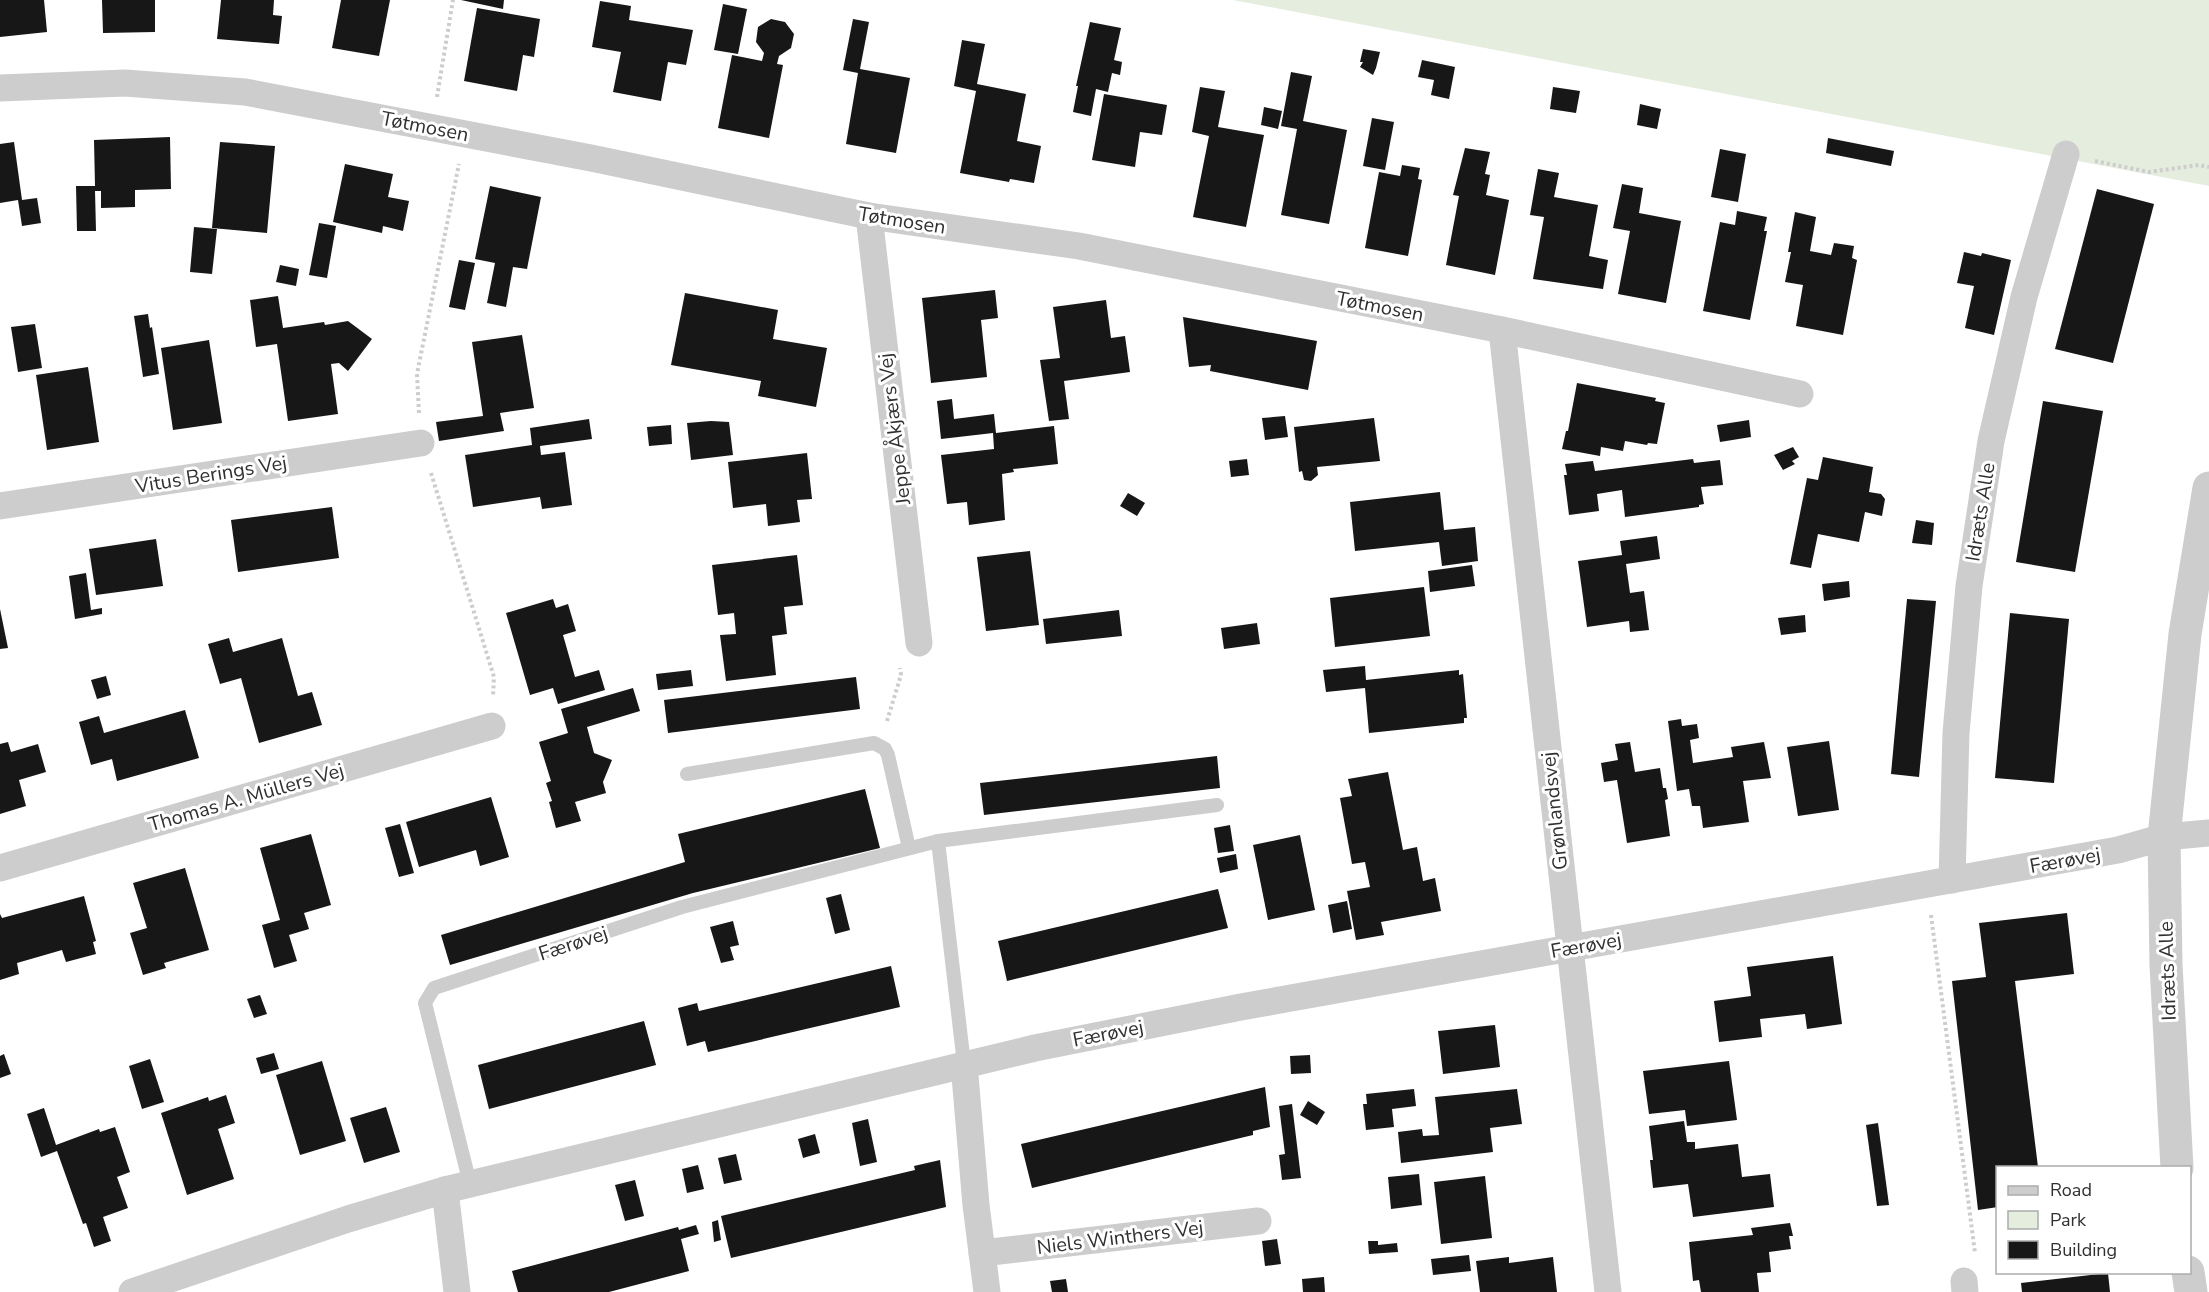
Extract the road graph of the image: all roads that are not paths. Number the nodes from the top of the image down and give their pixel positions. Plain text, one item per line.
1 (0, 88) edge
2 (2066, 154) road end
3 (869, 216) junction
4 (1502, 330) junction
5 (1800, 394) dead end
6 (421, 443) dead end
7 (2209, 488) edge
8 (0, 506) edge
9 (919, 643) road end
10 (492, 726) dead end
11 (687, 774) dead end
12 (1217, 805) dead end
13 (2209, 833) edge
14 (2164, 837) junction
15 (938, 841) junction
16 (909, 849) junction
17 (0, 868) edge
18 (1940, 882) junction
19 (1569, 948) junction
20 (964, 1064) junction
21 (2177, 1166) edge
22 (457, 1187) junction
23 (1258, 1221) dead end
24 (982, 1253) junction
25 (2188, 1274) edge
26 (132, 1292) edge
27 (457, 1292) edge
28 (987, 1292) edge
29 (1608, 1292) edge
30 (2190, 1292) edge

1 - 3 street, Tøtmosen
2 - 18 street, Idræts Alle
3 - 4 street, Tøtmosen
3 - 9 street, Jeppe Åkjærs Vej
4 - 5 street, Tøtmosen
4 - 19 street, Grønlandsvej
6 - 8 street, Vitus Berings Vej
7 - 14 street, Idræts Alle
10 - 17 street, Thomas A. Müllers Vej
11 - 16 lane
12 - 15 lane, Færøvej
13 - 14 street, Færøvej
14 - 18 street, Færøvej
14 - 21 street, Idræts Alle
15 - 16 lane, Færøvej
15 - 20 lane
16 - 22 lane, Færøvej
18 - 19 street, Færøvej
19 - 20 street, Færøvej
19 - 29 street, Grønlandsvej
20 - 22 street, Færøvej
20 - 24 street
22 - 26 street, Færøvej
22 - 27 street
23 - 24 street, Niels Winthers Vej
24 - 28 street
25 - 30 street

